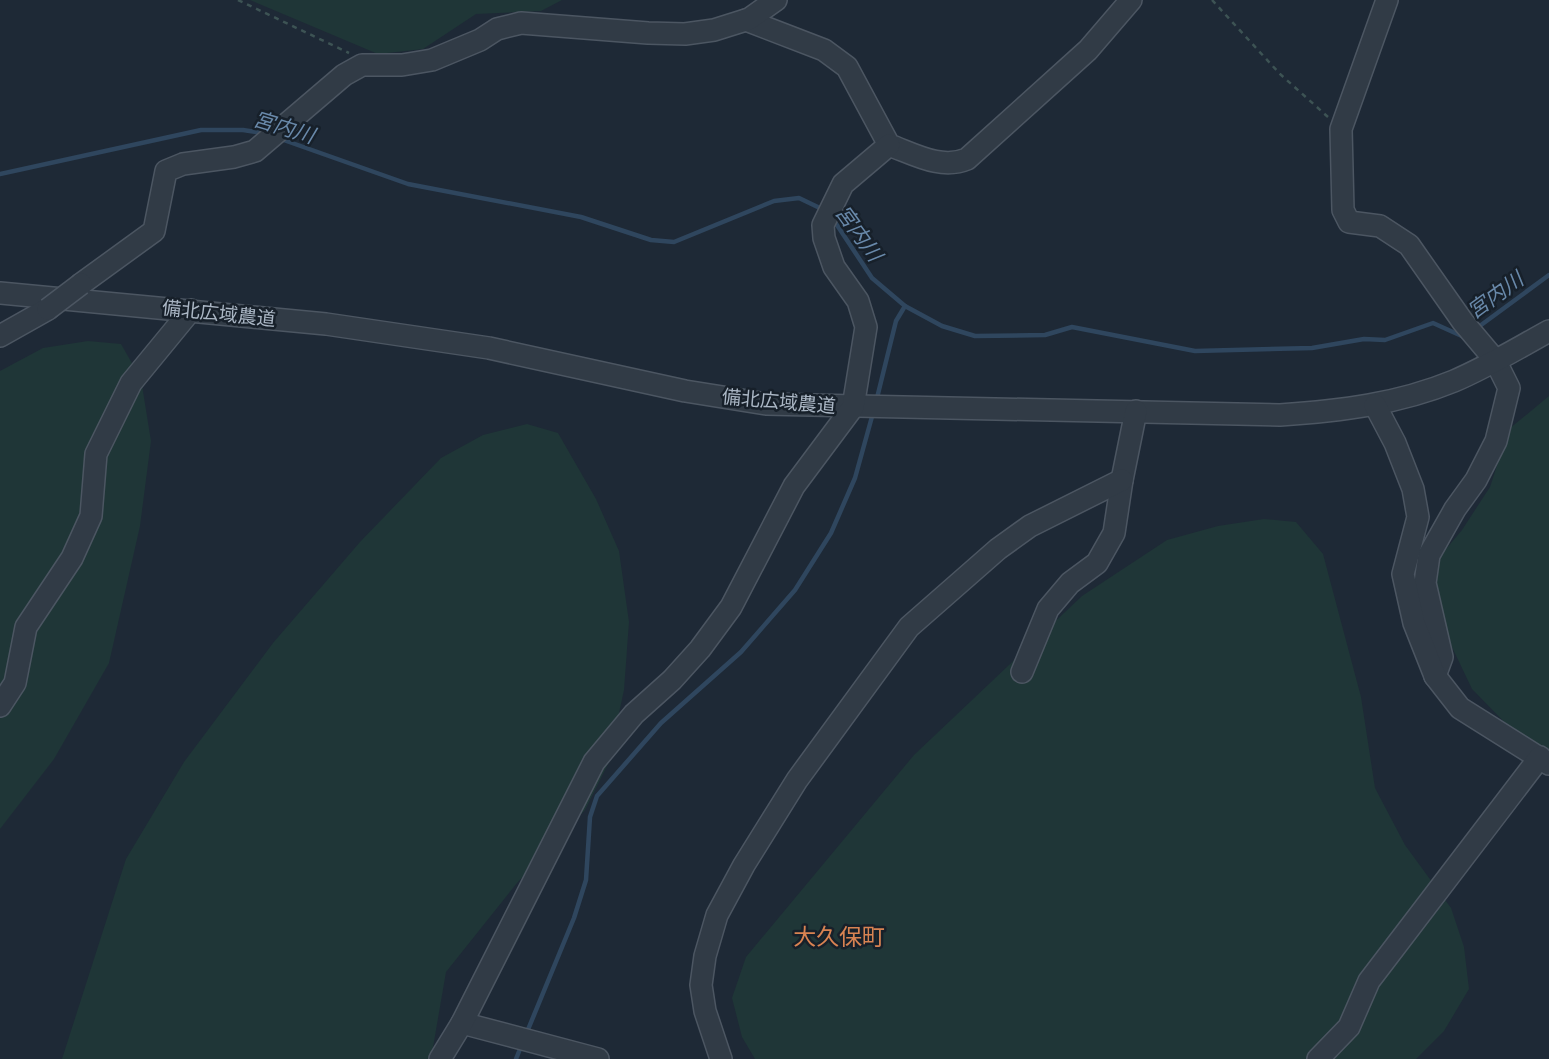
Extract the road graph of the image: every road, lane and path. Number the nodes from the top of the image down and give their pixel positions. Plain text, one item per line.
1 (238, 0) edge
2 (776, 0) edge
3 (1131, 0) edge
4 (1212, 0) edge
5 (1387, 0) edge
6 (746, 20) junction
7 (362, 65) junction
8 (1341, 129) junction
9 (889, 145) junction
10 (0, 293) edge
11 (191, 310) junction
12 (1549, 331) edge
13 (0, 336) edge
14 (1495, 360) junction
15 (1375, 405) junction
16 (853, 407) junction
17 (1136, 411) junction
18 (1122, 480) junction
19 (1022, 672) dead end
20 (1435, 676) junction
21 (0, 706) edge
22 (1544, 761) edge
23 (462, 1023) junction
24 (440, 1059) edge
25 (598, 1059) edge
26 (721, 1059) edge
27 (1318, 1059) edge

1 - 7 path
2 - 6 street
3 - 9 street
4 - 8 path
5 - 8 street
6 - 7 street
6 - 9 street
7 - 13 street, bridge
8 - 14 street
9 - 16 street
10 - 11 street, 備北広域農道
11 - 16 street, 備北広域農道
11 - 21 street
12 - 14 street, 備北広域農道
14 - 15 street, 備北広域農道
14 - 20 street
15 - 17 street, 備北広域農道
15 - 20 street
16 - 17 street, 備北広域農道
16 - 23 street
17 - 18 street
18 - 19 street
18 - 26 street
20 - 22 street
22 - 27 street
23 - 24 street
23 - 25 street

